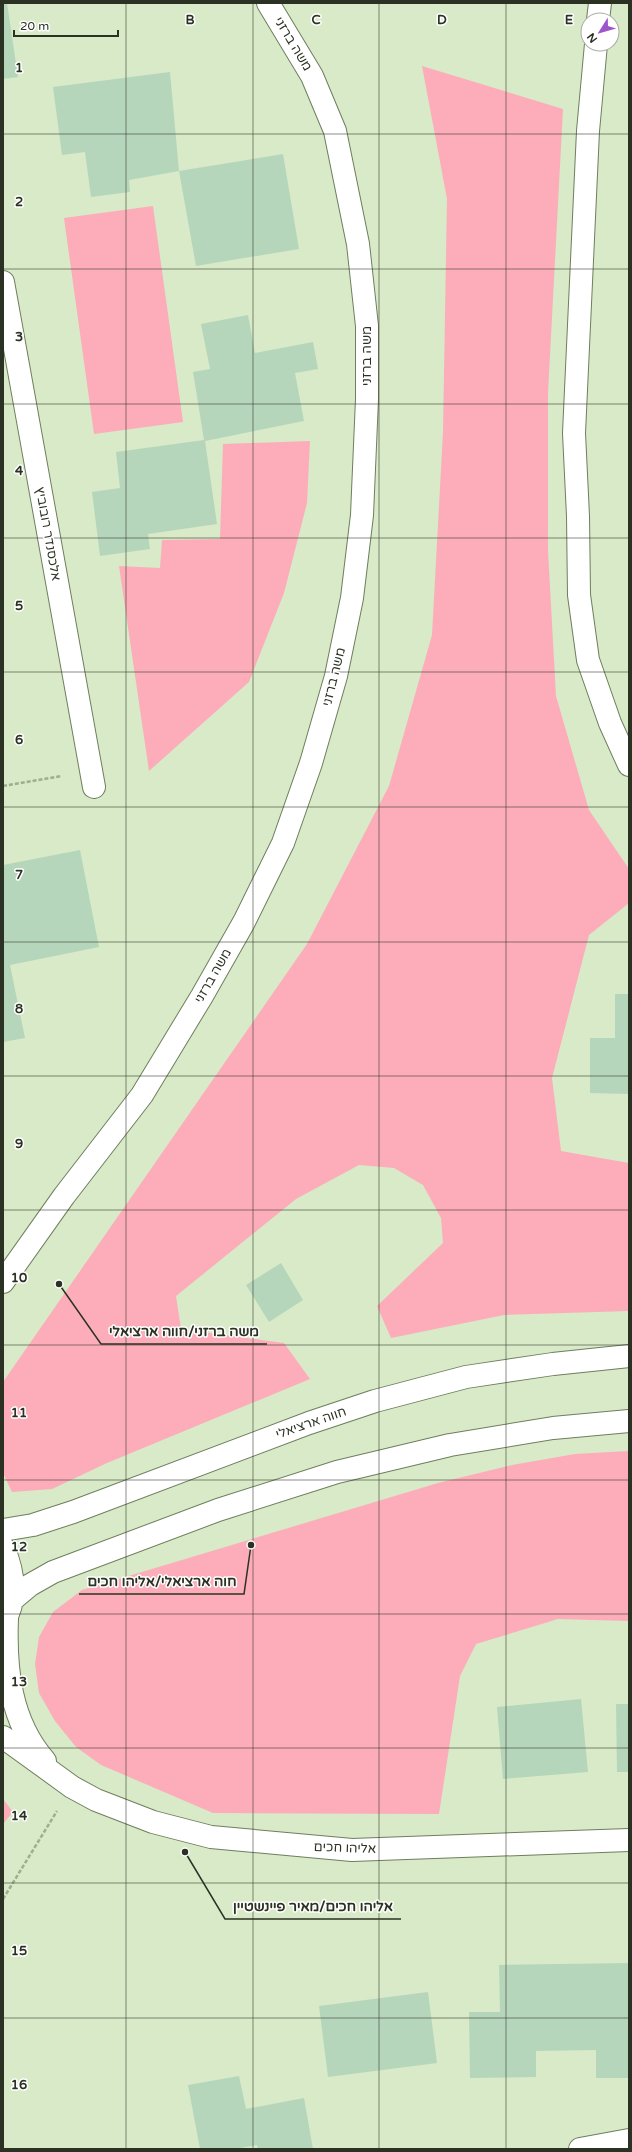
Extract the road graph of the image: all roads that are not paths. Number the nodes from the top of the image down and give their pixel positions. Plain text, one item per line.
1 (268, 3) edge
2 (595, 52) edge
3 (3, 282) edge
4 (629, 765) edge
5 (93, 779) road end
6 (3, 1282) edge
7 (629, 1356) edge
8 (629, 1421) edge
9 (3, 1530) edge
10 (3, 1547) edge
11 (7, 1614) edge
12 (3, 1737) edge
13 (72, 1787) junction
14 (629, 1840) edge
15 (629, 2140) edge
16 (580, 2149) edge

1 - 6 street, משה ברזני
2 - 4 street
3 - 5 street, אלכסנדר רובוביץ
7 - 9 street, חווה ארציאלי
8 - 11 street
10 - 11 street, אליהו חכים
11 - 13 street, אליהו חכים
12 - 13 street, אליהו חכים
13 - 14 street, אליהו חכים
15 - 16 street

